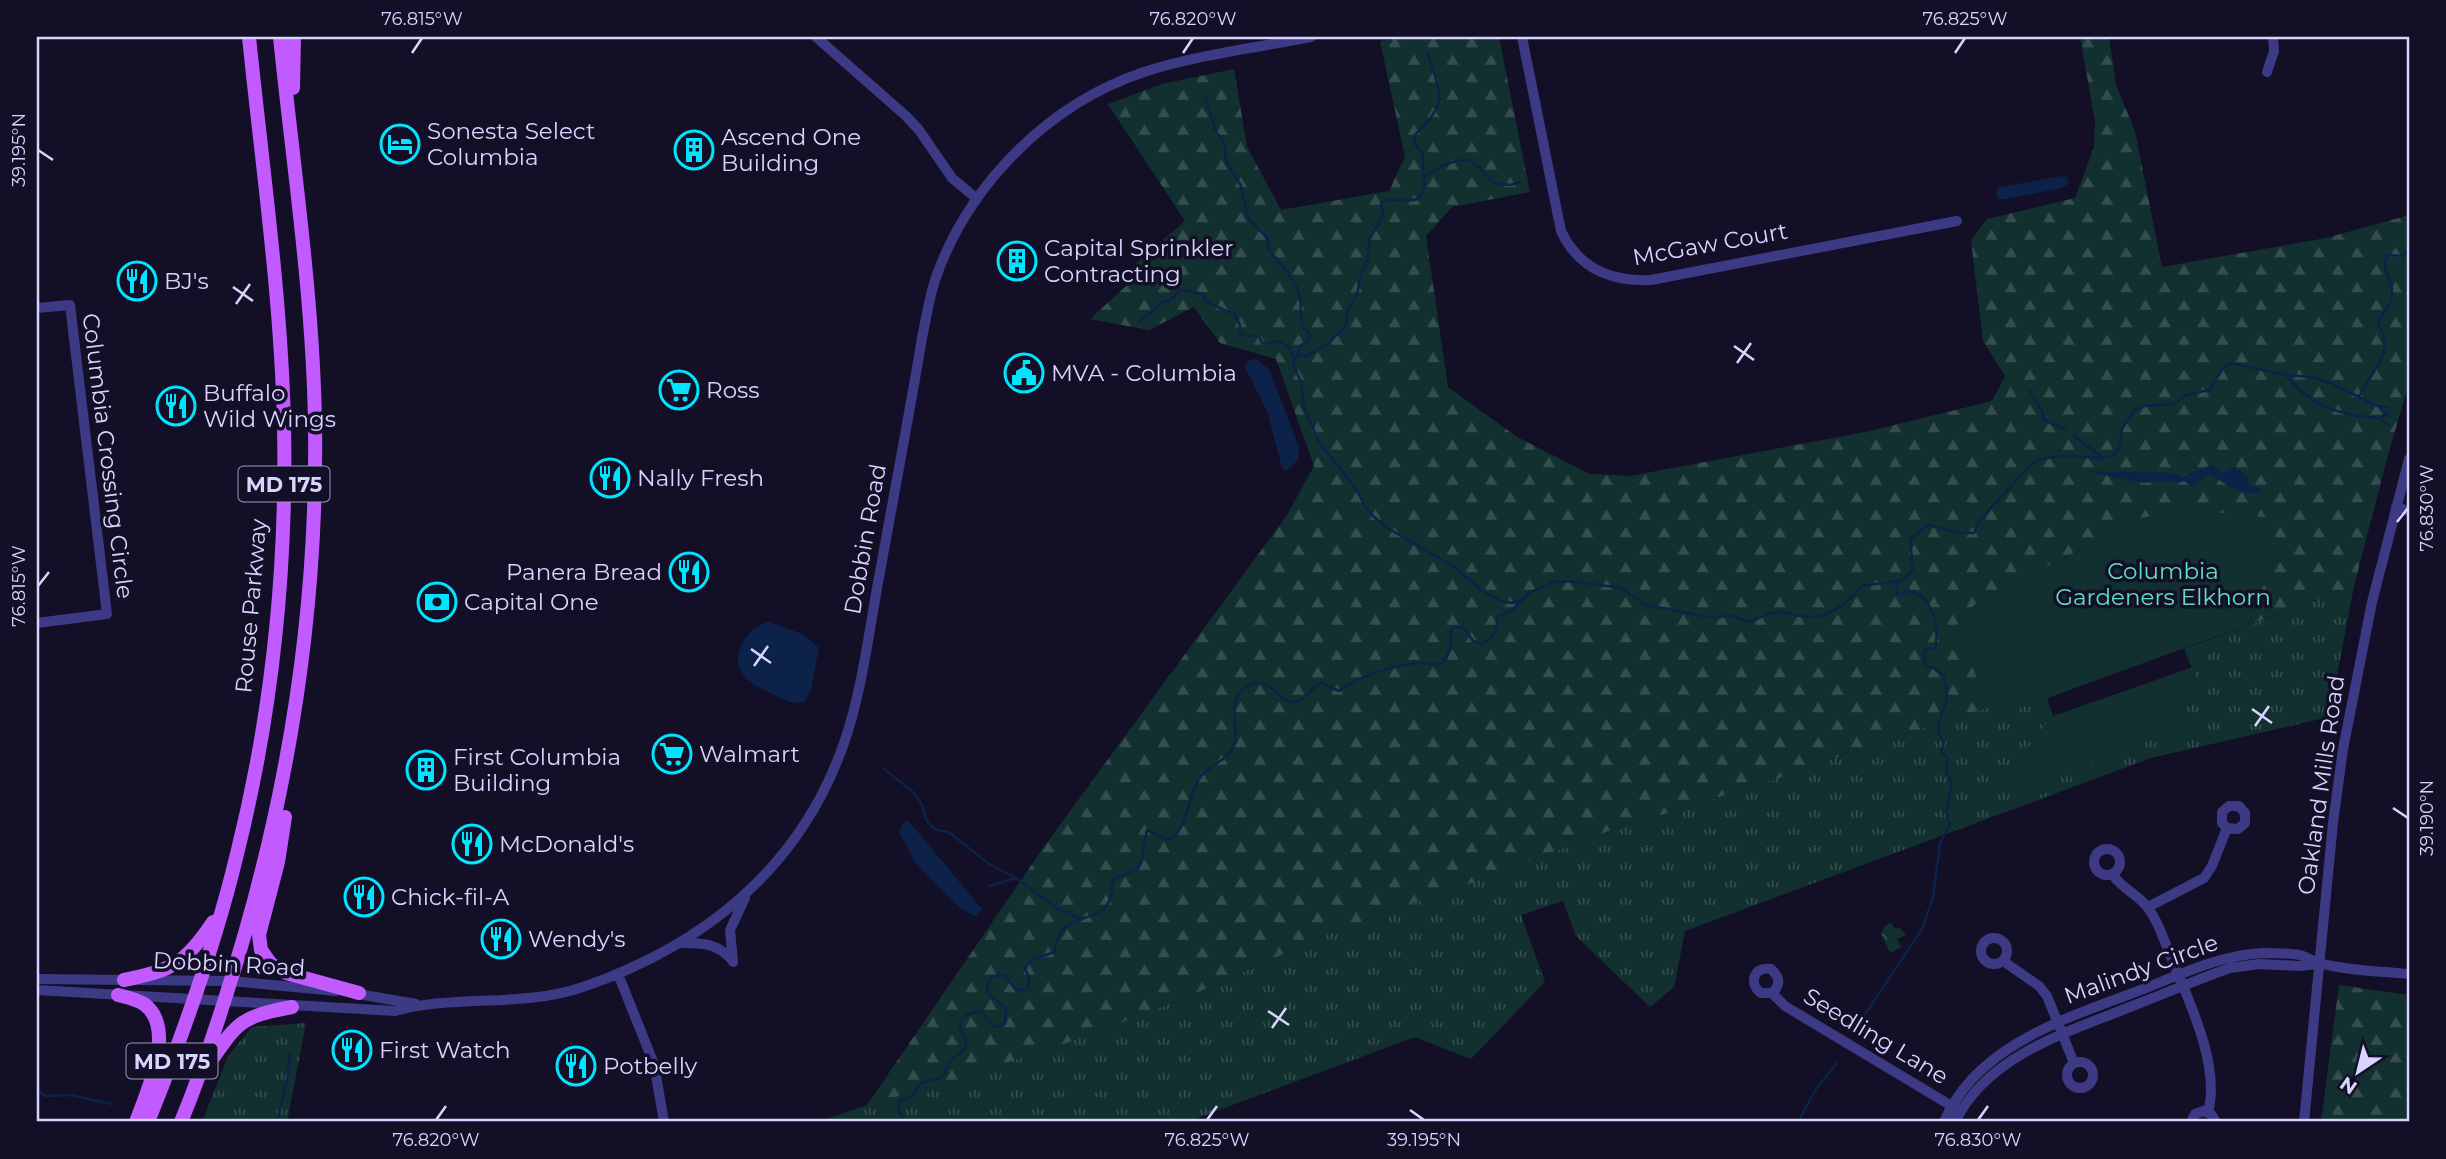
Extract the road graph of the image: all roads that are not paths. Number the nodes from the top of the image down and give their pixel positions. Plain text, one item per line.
1 (242, 37) edge
2 (249, 37) edge
3 (280, 37) edge
4 (294, 37) edge
5 (816, 37) edge
6 (1311, 37) edge
7 (1522, 37) edge
8 (2273, 37) edge
9 (2267, 72) dead end
10 (261, 148) junction
11 (293, 166) junction
12 (977, 199) junction
13 (1957, 221) dead end
14 (37, 307) edge
15 (2409, 459) edge
16 (2396, 506) junction
17 (2409, 511) edge
18 (37, 623) edge
19 (306, 623) junction
20 (2227, 828) dead end
21 (2113, 875) dead end
22 (747, 893) junction
23 (223, 907) junction
24 (2148, 907) junction
25 (681, 943) junction
26 (2003, 961) dead end
27 (2319, 963) junction
28 (618, 974) junction
29 (2409, 974) edge
30 (37, 979) edge
31 (124, 980) junction
32 (199, 981) junction
33 (231, 981) junction
34 (2180, 981) junction
35 (37, 990) edge
36 (359, 993) junction
37 (1772, 993) dead end
38 (118, 995) junction
39 (193, 998) junction
40 (224, 1001) junction
41 (418, 1005) junction
42 (292, 1007) junction
43 (2061, 1028) junction
44 (2074, 1063) dead end
45 (199, 1078) junction
46 (2208, 1112) junction
47 (1956, 1113) edge
48 (136, 1122) edge
49 (148, 1122) edge
50 (181, 1122) edge
51 (664, 1122) edge
52 (1944, 1122) edge
53 (2191, 1122) edge
54 (2216, 1122) edge
55 (2304, 1122) edge

1 - 10 main road
2 - 10 main road, Rouse Parkway / MD 175
3 - 11 main road, MD 175
4 - 11 main road
5 - 12 street
6 - 12 street, Dobbin Road
7 - 13 street, McGaw Court
8 - 9 street
10 - 23 main road, Rouse Parkway / MD 175
11 - 19 main road, MD 175
12 - 22 street, Dobbin Road
14 - 18 street, Columbia Crossing Circle
15 - 16 street, Oakland Mills Road
16 - 17 street
16 - 27 street, Oakland Mills Road
19 - 33 main road, MD 175
19 - 36 main road
20 - 24 street
21 - 24 street
22 - 25 street, Dobbin Road
22 - 25 street
23 - 31 main road
23 - 32 main road, Rouse Parkway / MD 175
24 - 34 street
25 - 28 street, Dobbin Road
26 - 43 street
27 - 29 street, Malindy Circle
27 - 34 street, Malindy Circle
27 - 55 street, Oakland Mills Road
28 - 41 street, Dobbin Road
28 - 51 street
30 - 31 street, Dobbin Road
31 - 32 street, Dobbin Road
32 - 33 street, Dobbin Road
32 - 39 main road, Rouse Parkway / MD 175
33 - 36 street, Dobbin Road
33 - 40 main road, MD 175
34 - 43 street, Malindy Circle
34 - 46 street
35 - 38 street, Dobbin Road
36 - 41 street, Dobbin Road
37 - 47 street, Seedling Lane
38 - 39 street, Dobbin Road
38 - 48 main road
39 - 40 street, Dobbin Road
39 - 49 main road, Rouse Parkway / MD 175
40 - 42 street, Dobbin Road
40 - 45 main road, MD 175
41 - 42 street, Dobbin Road
42 - 45 main road
43 - 44 street
43 - 47 street, Malindy Circle
45 - 50 main road, MD 175
46 - 53 street
46 - 54 street
47 - 52 street, Malindy Circle

